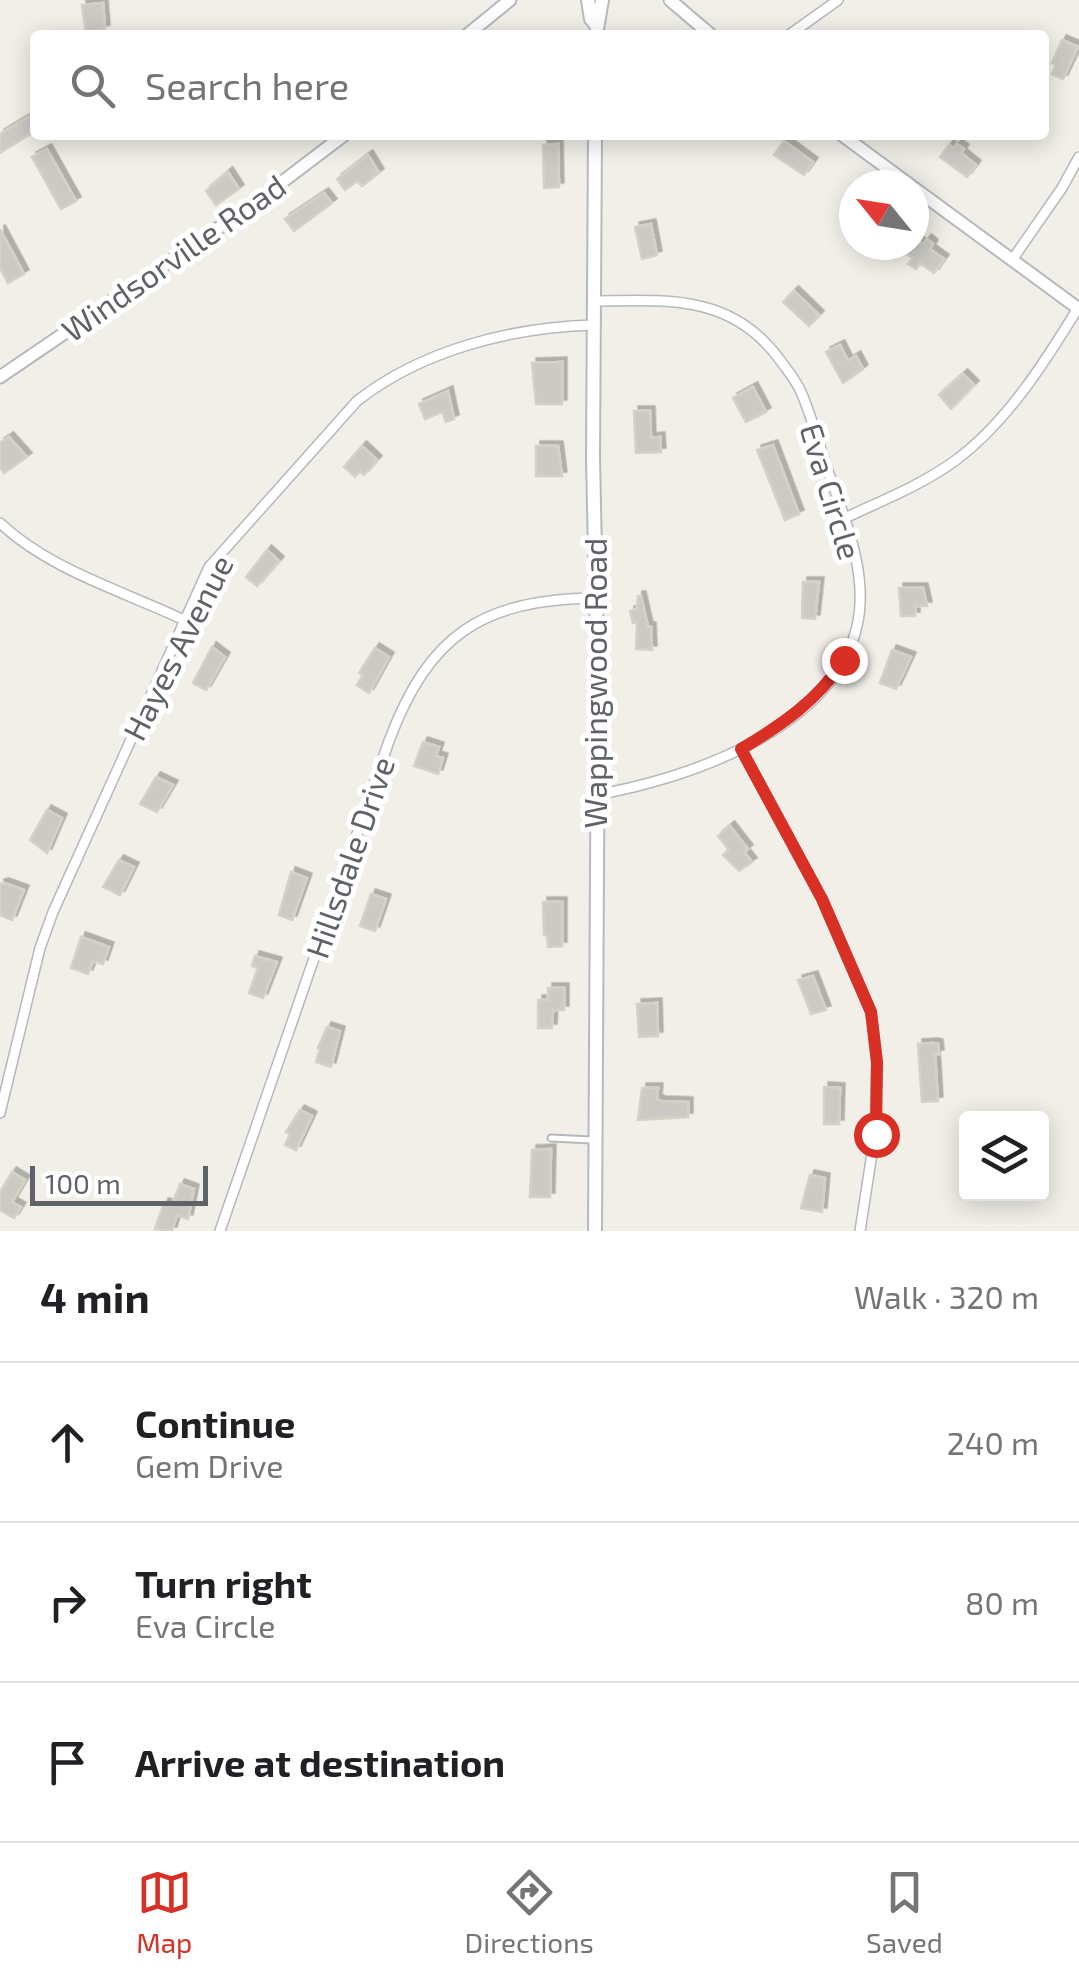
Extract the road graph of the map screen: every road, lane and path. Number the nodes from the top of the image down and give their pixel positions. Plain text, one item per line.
1 (510, 0) edge
2 (588, 0) edge
3 (602, 0) edge
4 (670, 0) edge
5 (838, 0) edge
6 (473, 30) edge
7 (596, 30) edge
8 (705, 30) edge
9 (795, 30) edge
10 (337, 140) edge
11 (594, 140) edge
12 (849, 140) edge
13 (1079, 157) edge
14 (890, 170) edge
15 (929, 199) edge
16 (1012, 260) junction
17 (594, 301) junction
18 (1078, 308) edge
19 (594, 326) junction
20 (0, 376) edge
21 (845, 518) junction
22 (0, 523) edge
23 (594, 598) junction
24 (184, 620) junction
25 (741, 749) junction
26 (595, 795) junction
27 (0, 1113) edge
28 (551, 1138) dead end
29 (595, 1140) junction
30 (220, 1231) edge
31 (595, 1231) edge
32 (860, 1231) edge

1 - 6 street
2 - 7 main road
3 - 7 main road
4 - 8 street
5 - 9 street
10 - 20 street, Windsorville Road
11 - 17 main road, Wappingwood Road
12 - 14 street
13 - 16 street
15 - 16 street
16 - 18 street
17 - 19 main road, Wappingwood Road
17 - 21 street, Eva Circle
18 - 21 street
19 - 23 main road, Wappingwood Road
19 - 24 street, Hayes Avenue
21 - 25 street, Eva Circle
22 - 24 street
23 - 26 main road, Wappingwood Road
23 - 30 street, Hillsdale Drive
24 - 27 street, Hayes Avenue
25 - 26 street, Eva Circle
25 - 32 street
26 - 29 main road, Wappingwood Road
28 - 29 lane
29 - 31 main road, Wappingwood Road

